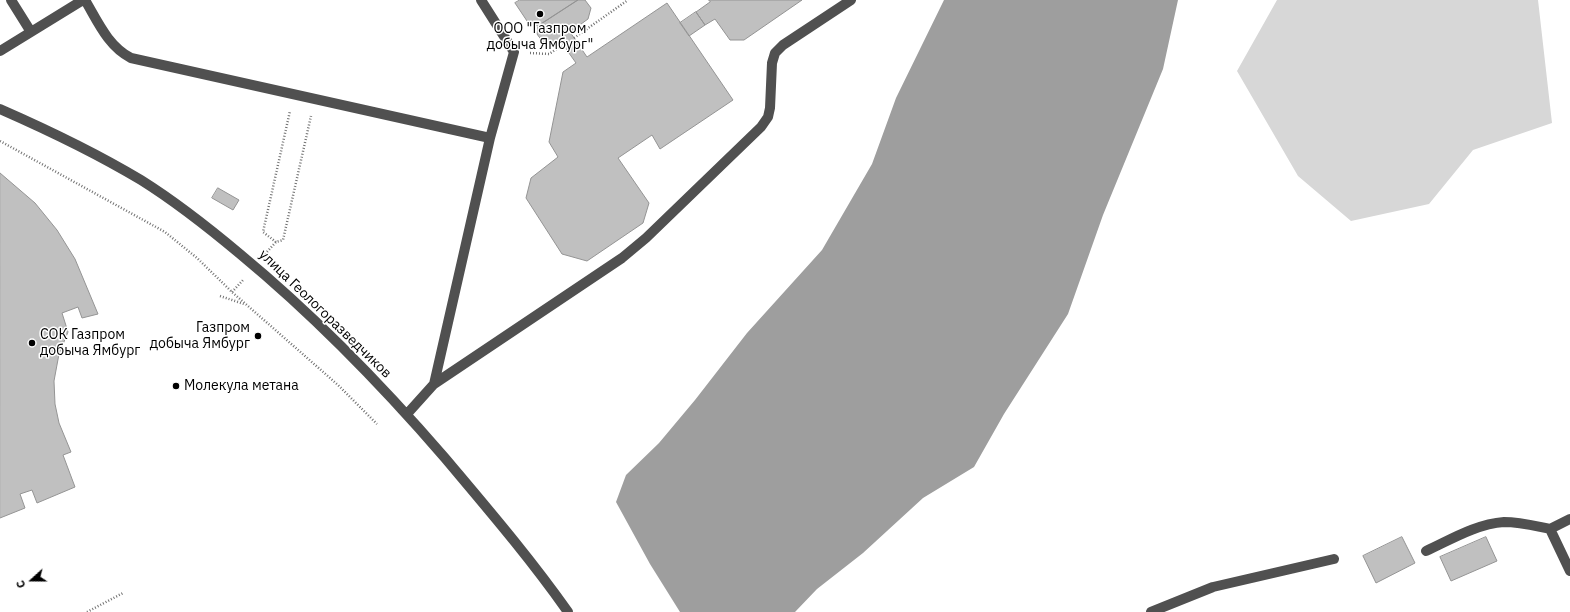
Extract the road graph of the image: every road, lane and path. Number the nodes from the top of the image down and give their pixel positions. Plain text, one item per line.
1 (11, 0) edge
2 (84, 0) edge
3 (481, 0) edge
4 (628, 0) edge
5 (851, 0) edge
6 (30, 32) junction
7 (574, 38) dead end
8 (563, 45) dead end
9 (0, 51) edge
10 (514, 52) junction
11 (294, 94) junction
12 (314, 99) junction
13 (0, 109) edge
14 (490, 138) junction
15 (0, 141) edge
16 (276, 242) junction
17 (255, 266) junction
18 (232, 292) junction
19 (220, 296) dead end
20 (247, 305) junction
21 (434, 384) junction
22 (407, 414) junction
23 (377, 424) dead end
24 (1570, 519) edge
25 (1550, 529) junction
26 (1426, 551) dead end
27 (1334, 559) dead end
28 (1570, 571) edge
29 (123, 593) dead end
30 (87, 612) edge
31 (568, 612) edge
32 (1151, 612) edge

1 - 6 street
2 - 6 street
2 - 11 street
3 - 10 street
4 - 7 path
5 - 21 street
6 - 9 street
8 - 10 path
10 - 14 street
11 - 12 street
11 - 16 path
12 - 14 street
12 - 16 path
13 - 17 street, улица Геологоразведчиков
14 - 21 street
15 - 18 path
16 - 17 path
17 - 18 path
17 - 22 street, улица Геологоразведчиков
18 - 20 path
19 - 20 path
20 - 23 path
21 - 22 street
22 - 31 street, улица Геологоразведчиков
24 - 25 street
25 - 26 street
25 - 28 street
27 - 32 street
29 - 30 path

